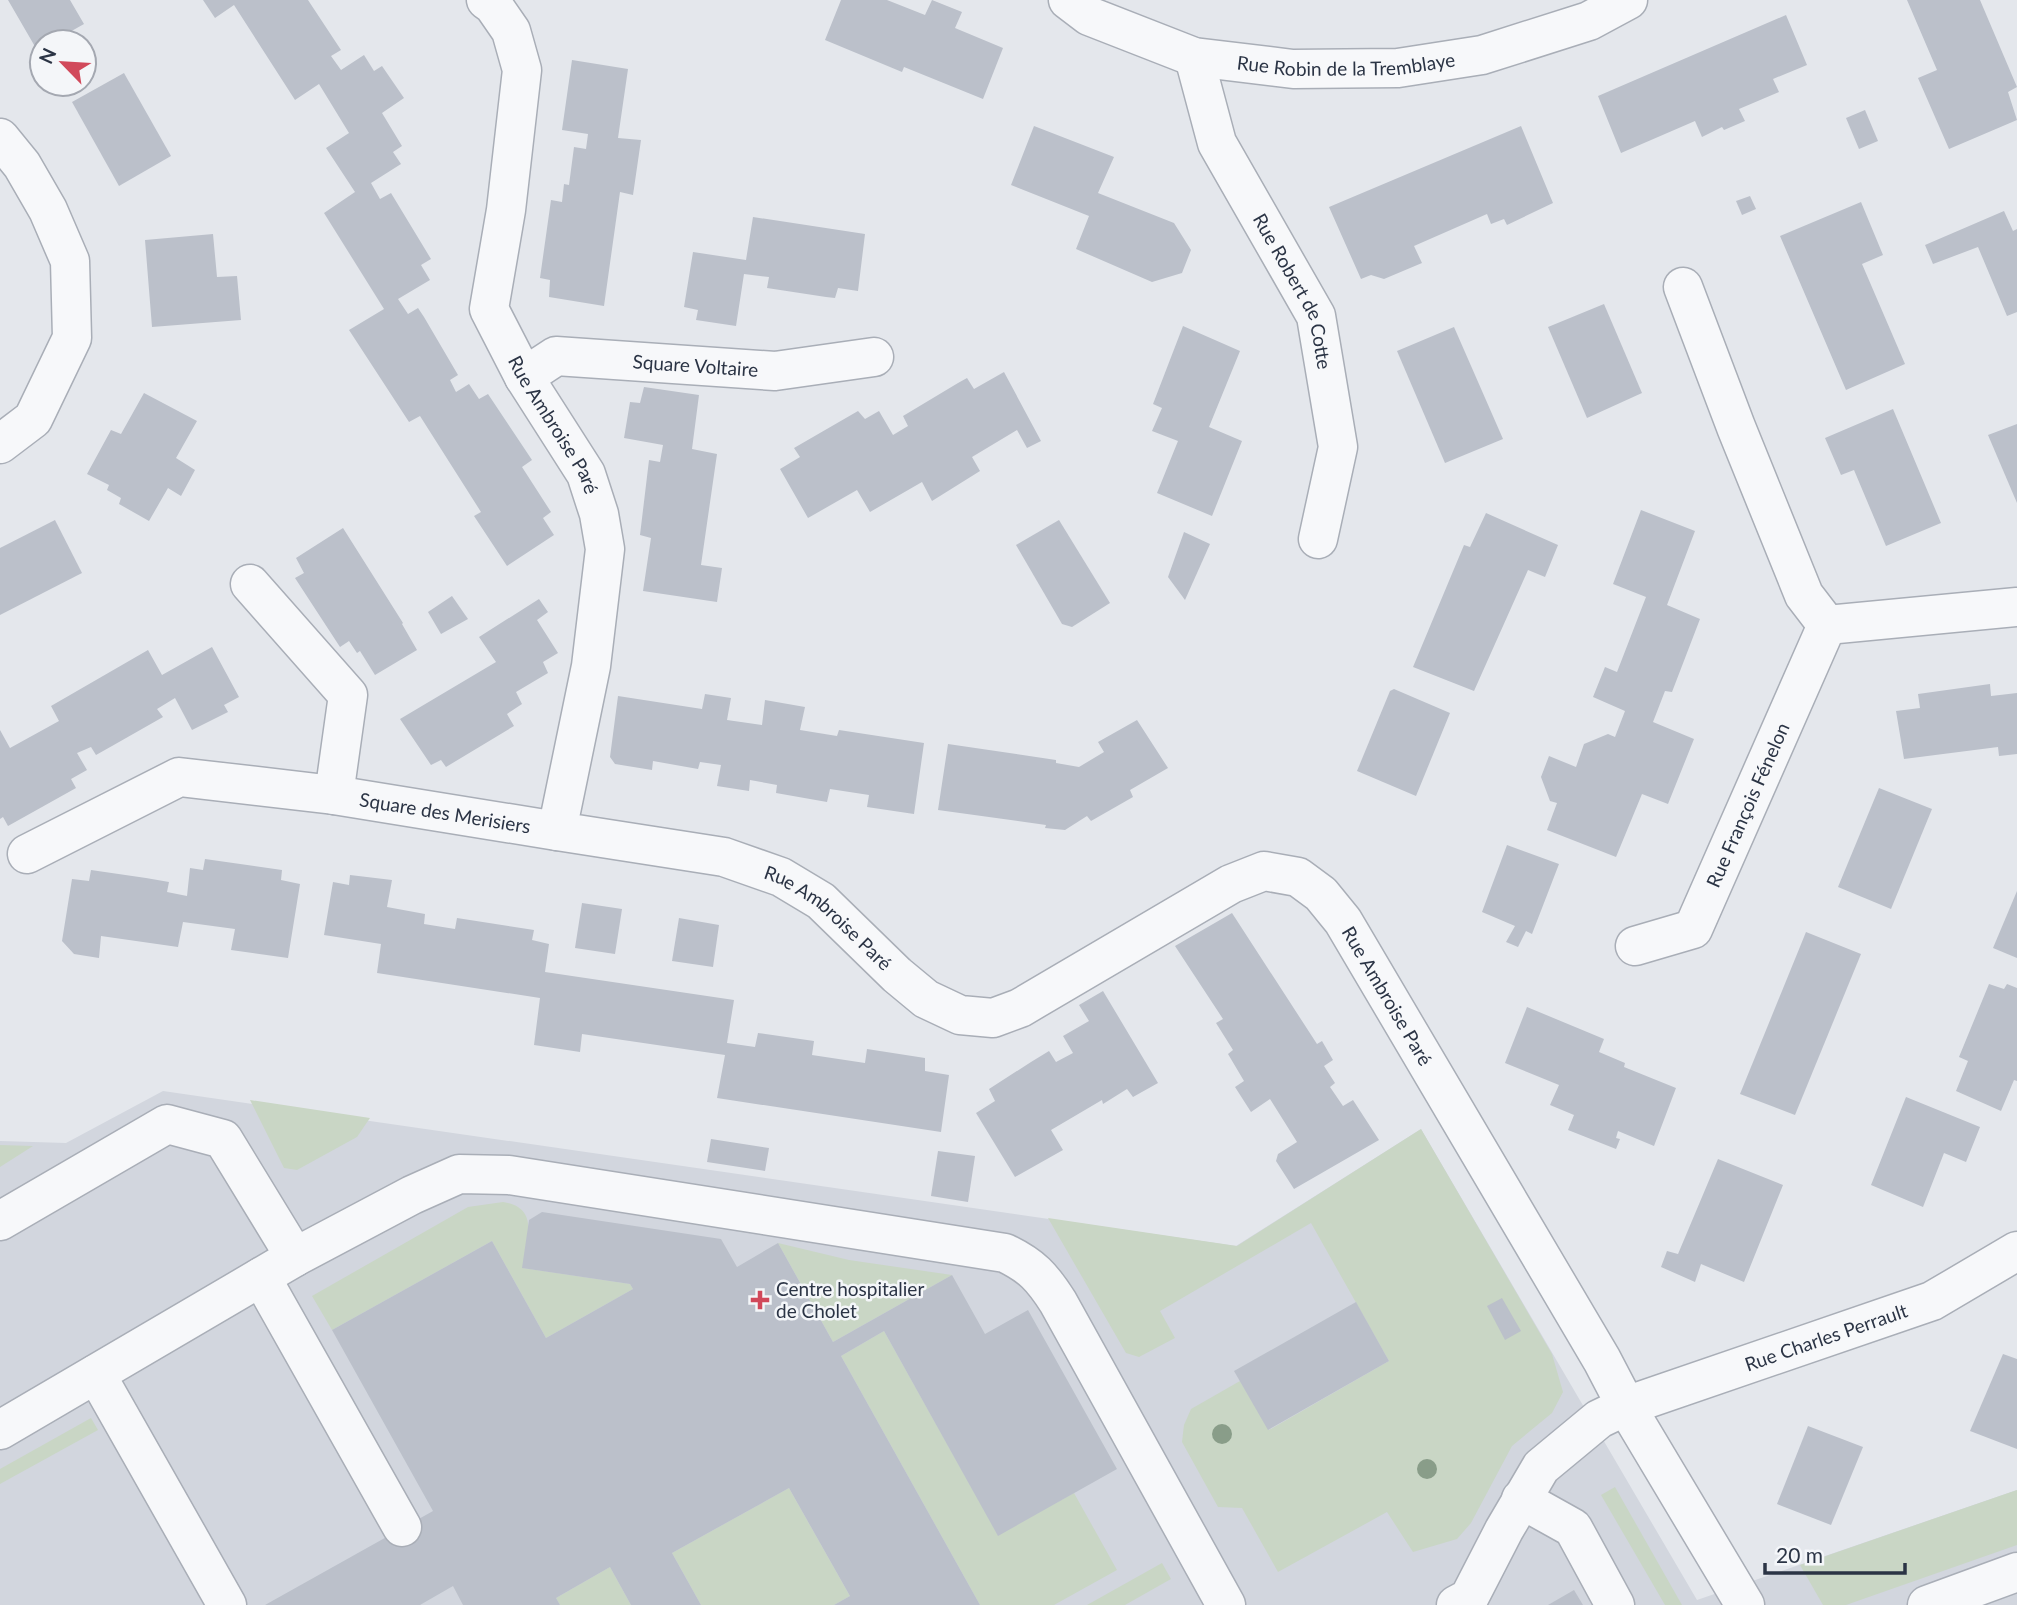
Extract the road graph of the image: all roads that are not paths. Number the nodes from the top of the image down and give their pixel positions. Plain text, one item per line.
1 (486, 0) edge
2 (1068, 0) edge
3 (1628, 0) edge
4 (1194, 57) junction
5 (0, 138) edge
6 (1684, 287) dead end
7 (874, 357) dead end
8 (524, 377) junction
9 (0, 444) edge
10 (1318, 539) dead end
11 (250, 584) dead end
12 (2017, 607) edge
13 (1827, 625) junction
14 (334, 795) junction
15 (557, 831) junction
16 (27, 854) dead end
17 (1635, 946) dead end
18 (0, 1221) edge
19 (2017, 1251) edge
20 (295, 1257) junction
21 (261, 1277) junction
22 (96, 1374) junction
23 (1626, 1406) junction
24 (0, 1430) edge
25 (1521, 1499) junction
26 (402, 1527) dead end
27 (2017, 1572) edge
28 (227, 1605) edge
29 (1226, 1605) edge
30 (1456, 1605) edge
31 (1615, 1605) edge
32 (1745, 1605) edge
33 (1927, 1605) edge

1 - 8 street, Rue Ambroise Paré
2 - 4 street, Rue Robin de la Tremblaye
3 - 4 street, Rue Robin de la Tremblaye
4 - 10 street, Rue Robert de Cotte
5 - 9 street
6 - 13 street
7 - 8 street, Square Voltaire
8 - 15 street, Rue Ambroise Paré
11 - 14 street, Square des Merisiers
12 - 13 street
13 - 17 street, Rue François Fénelon
14 - 15 street, Square des Merisiers
14 - 16 street, Square des Merisiers
15 - 23 street, Rue Ambroise Paré
18 - 20 street
19 - 23 street, Rue Charles Perrault
20 - 21 street
20 - 29 street
21 - 22 street
21 - 26 street
22 - 24 street
22 - 28 street
23 - 25 street, Rue Charles Perrault
23 - 32 street, Rue Ambroise Paré
25 - 30 street, Rue Charles Perrault
25 - 31 street
27 - 33 street

